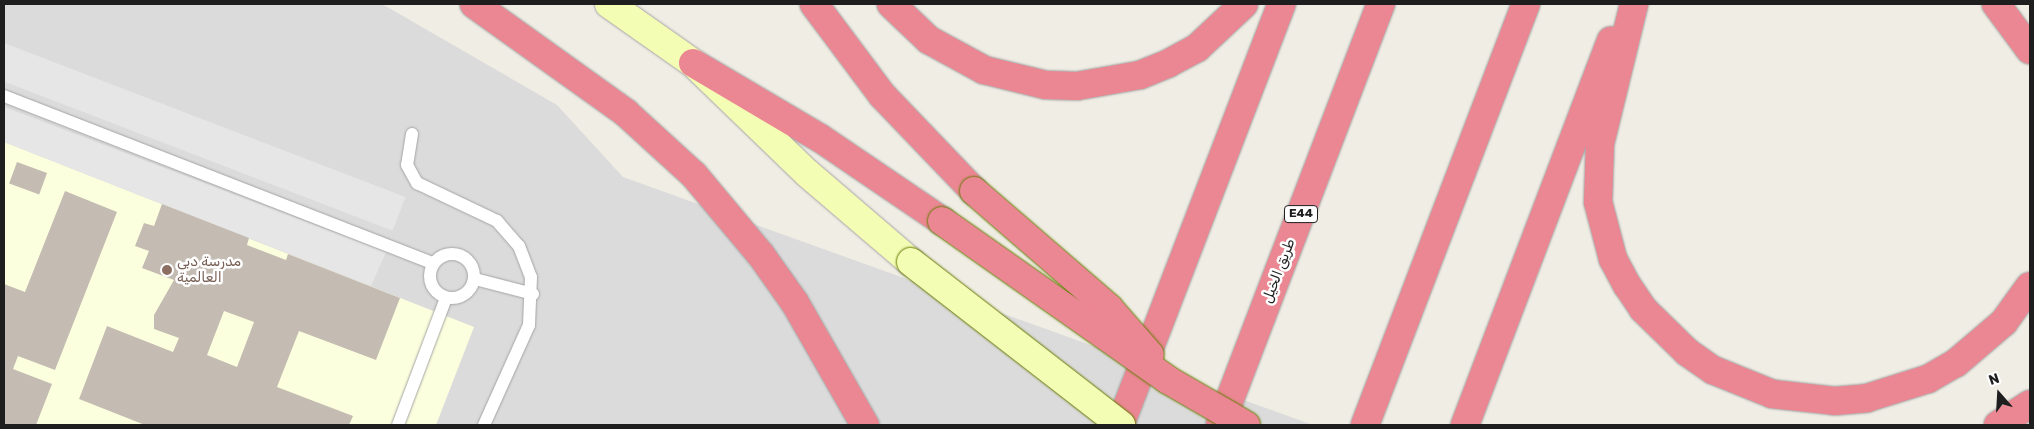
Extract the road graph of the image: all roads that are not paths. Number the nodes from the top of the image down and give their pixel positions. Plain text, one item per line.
1 (474, 4) edge
2 (609, 4) edge
3 (814, 4) edge
4 (891, 4) edge
5 (1244, 4) edge
6 (1282, 4) edge
7 (1381, 4) edge
8 (1526, 4) edge
9 (1625, 4) edge
10 (1634, 4) edge
11 (1996, 4) edge
12 (2030, 50) edge
13 (693, 63) junction
14 (4, 96) edge
15 (412, 134) dead end
16 (434, 263) junction
17 (474, 279) junction
18 (2030, 286) edge
19 (533, 294) junction
20 (446, 298) junction
21 (824, 354) junction
22 (1168, 380) junction
23 (2030, 404) edge
24 (398, 425) edge
25 (484, 425) edge
26 (849, 425) edge
27 (864, 425) edge
28 (1121, 425) edge
29 (1220, 425) edge
30 (1246, 425) edge
31 (1365, 425) edge
32 (1465, 425) edge
33 (1998, 425) edge

1 - 21 highway
2 - 13 main road
3 - 22 highway, bridge
4 - 5 highway
6 - 28 highway
7 - 29 highway, طريق الخيل / E44
8 - 31 highway
9 - 32 highway
10 - 18 highway
11 - 12 highway
13 - 22 highway, bridge
13 - 28 main road, bridge
14 - 16 lane
15 - 19 lane
16 - 17 lane
16 - 20 lane
17 - 19 lane
17 - 20 lane
19 - 25 lane
20 - 24 lane
21 - 26 highway
21 - 27 highway
22 - 30 highway, bridge
23 - 33 highway

